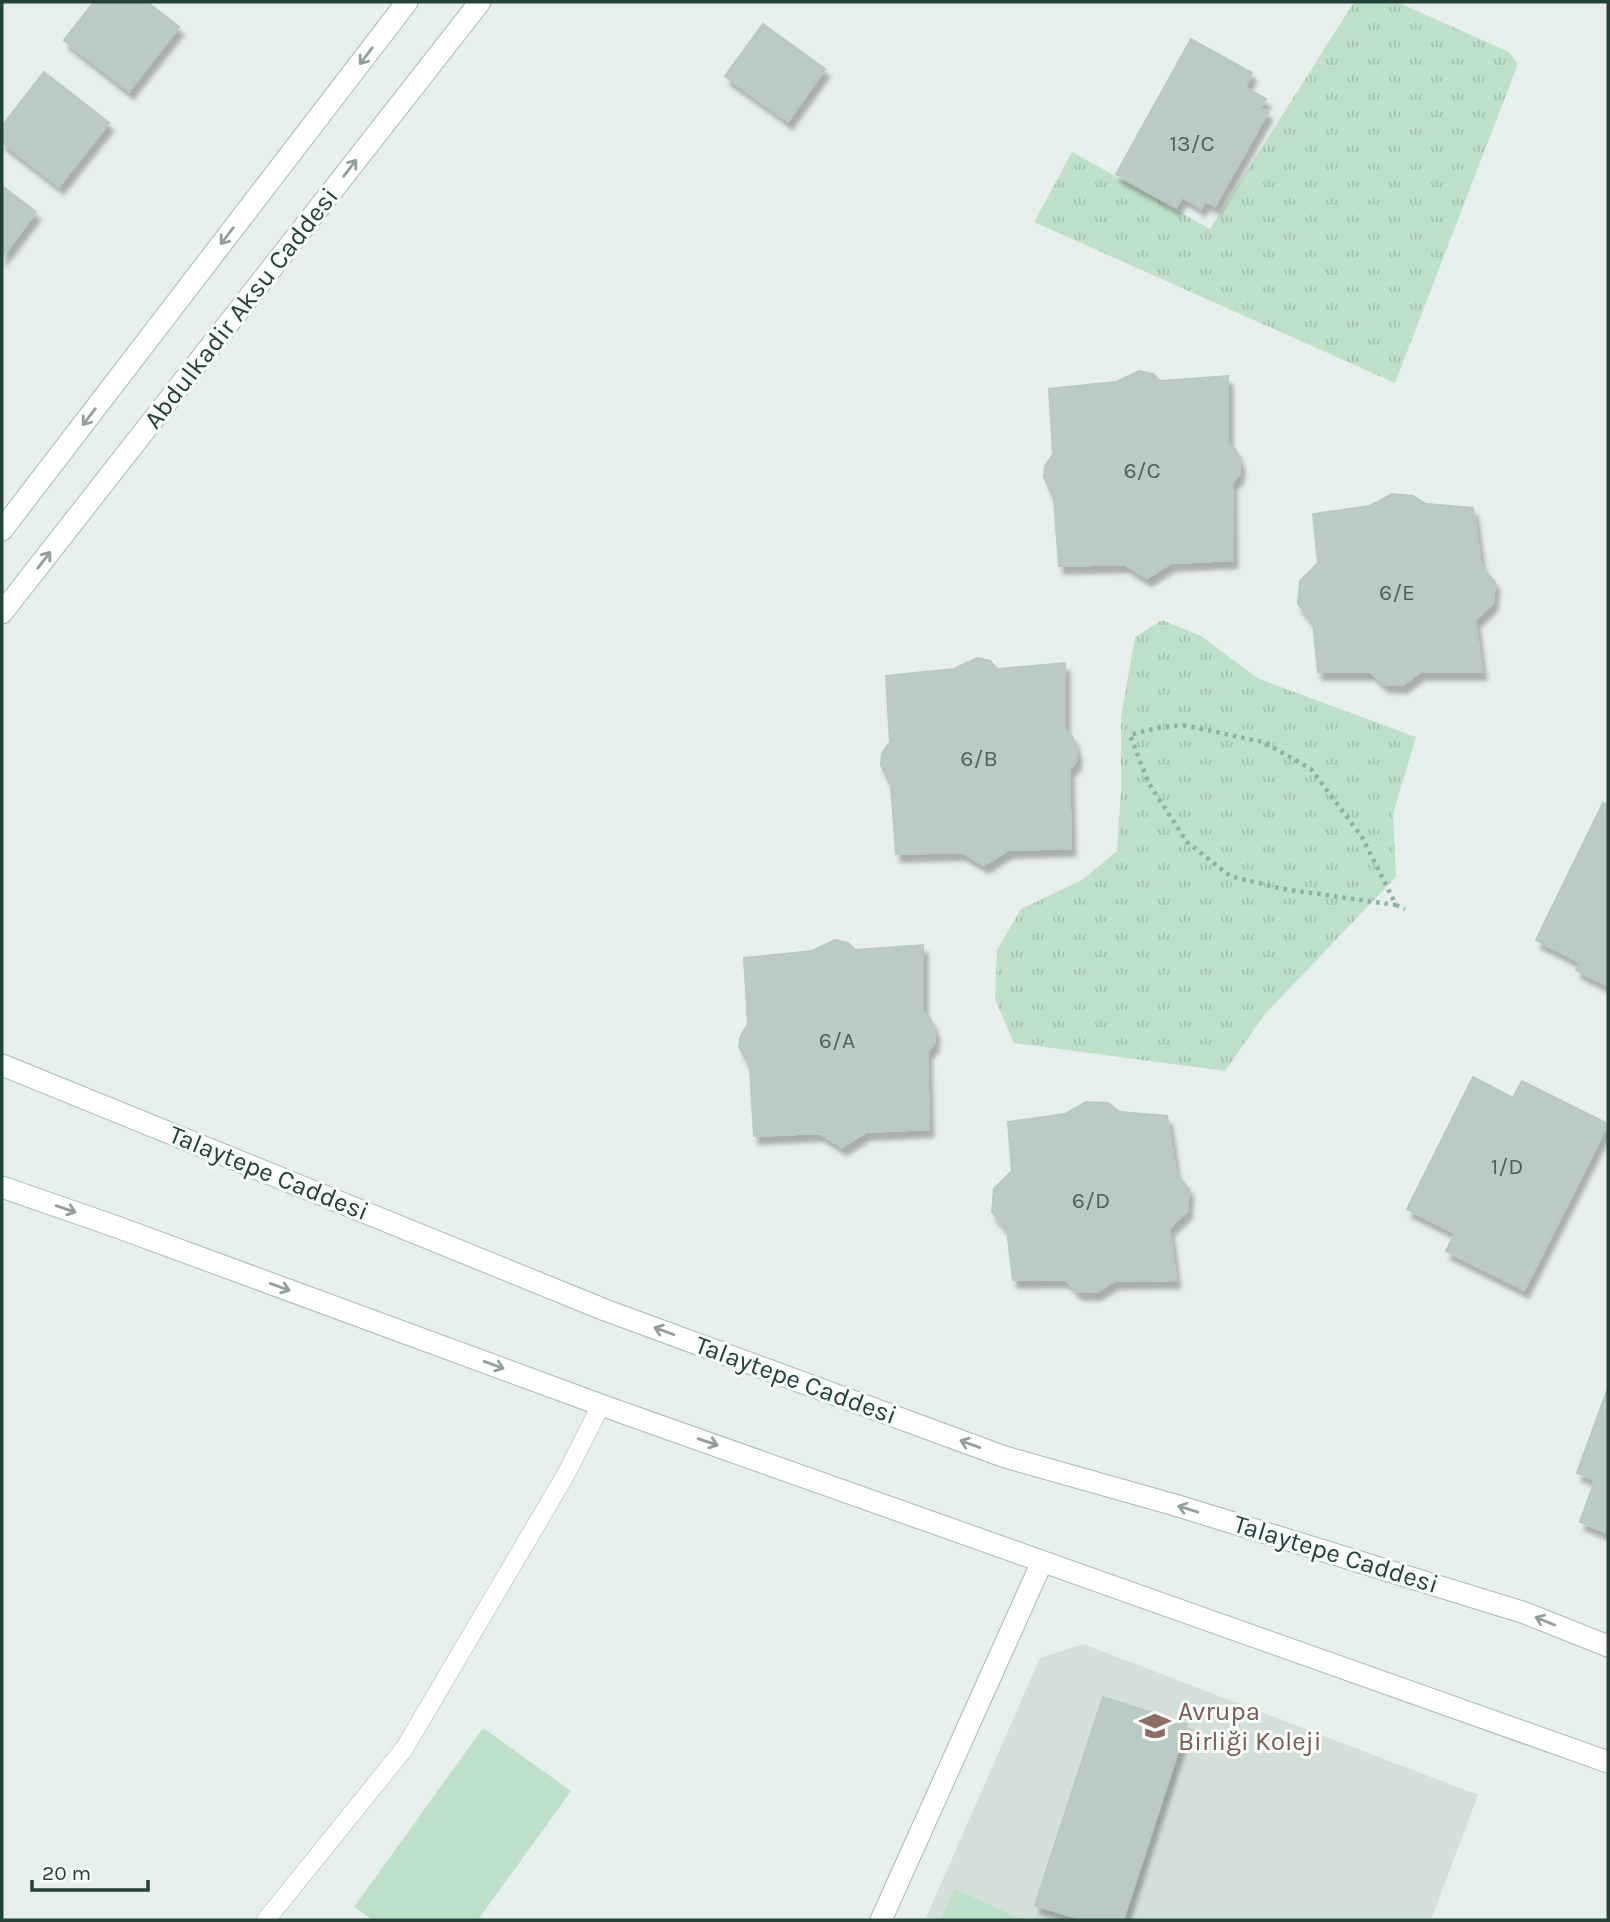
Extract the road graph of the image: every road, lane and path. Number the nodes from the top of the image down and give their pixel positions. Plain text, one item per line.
1 (407, 2) edge
2 (480, 2) edge
3 (2, 530) edge
4 (2, 613) edge
5 (1396, 905) junction
6 (1405, 909) dead end
7 (2, 1065) edge
8 (2, 1187) edge
9 (601, 1405) junction
10 (1042, 1562) junction
11 (1608, 1646) edge
12 (1608, 1762) edge
13 (267, 1920) edge
14 (881, 1920) edge

1 -> 3 main road, Abdulkadir Aksu Caddesi
4 -> 2 main road, Abdulkadir Aksu Caddesi
5 - 5 path
5 - 6 path
11 -> 7 main road, Talaytepe Caddesi
8 -> 9 main road
9 -> 10 main road
9 - 13 lane
10 - 12 main road
10 - 14 main road

